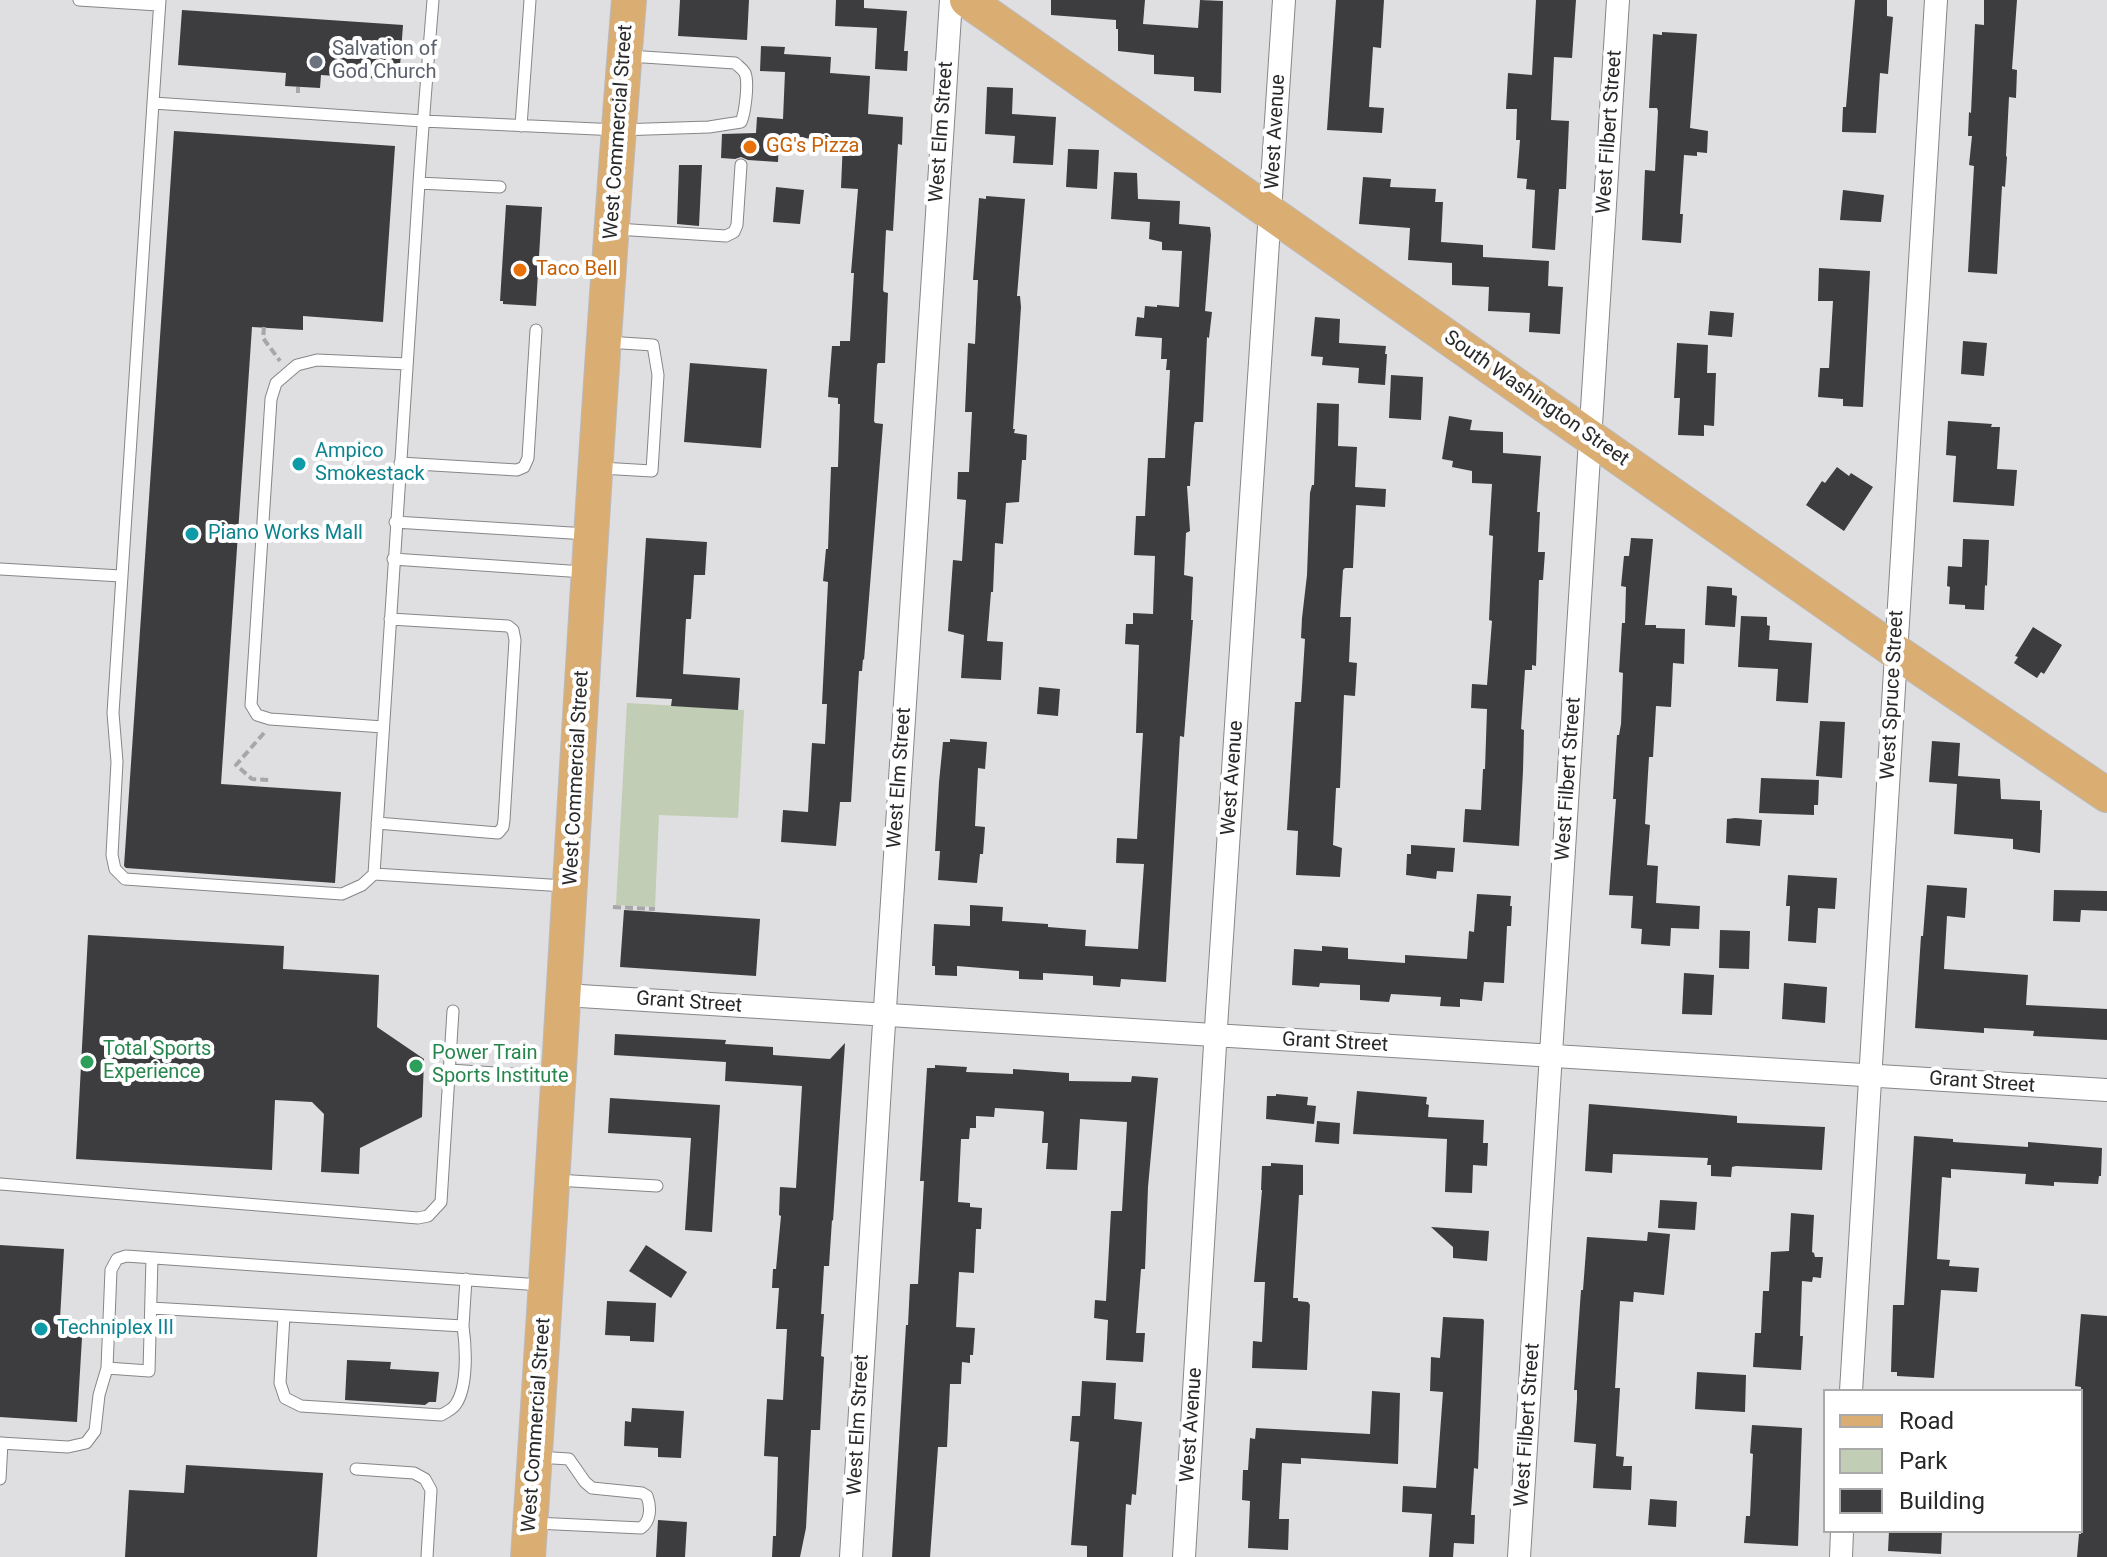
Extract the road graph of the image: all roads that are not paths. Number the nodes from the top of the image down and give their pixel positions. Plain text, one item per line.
1 (79, 0) edge
2 (433, 0) edge
3 (530, 0) edge
4 (629, 0) edge
5 (951, 0) edge
6 (967, 0) edge
7 (1284, 0) edge
8 (1618, 0) edge
9 (1936, 0) edge
10 (159, 2) edge
11 (625, 56) junction
12 (153, 103) junction
13 (423, 121) junction
14 (521, 126) junction
15 (618, 130) junction
16 (741, 165) dead end
17 (419, 183) junction
18 (500, 187) dead end
19 (1271, 213) junction
20 (612, 229) junction
21 (536, 330) dead end
22 (605, 342) junction
23 (407, 364) junction
24 (1591, 438) junction
25 (400, 463) junction
26 (596, 468) junction
27 (395, 522) junction
28 (592, 534) junction
29 (393, 559) junction
30 (0, 569) edge
31 (590, 572) junction
32 (121, 576) junction
33 (390, 619) junction
34 (1895, 651) junction
35 (383, 727) junction
36 (2107, 795) edge
37 (377, 823) junction
38 (374, 874) junction
39 (571, 886) junction
40 (564, 995) junction
41 (453, 1011) dead end
42 (884, 1016) junction
43 (1216, 1035) junction
44 (1552, 1055) junction
45 (449, 1070) junction
46 (1871, 1076) junction
47 (557, 1077) junction
48 (2107, 1090) edge
49 (552, 1179) junction
50 (0, 1184) edge
51 (657, 1186) dead end
52 (152, 1258) junction
53 (466, 1279) junction
54 (545, 1285) junction
55 (151, 1308) junction
56 (284, 1316) junction
57 (463, 1326) junction
58 (107, 1368) junction
59 (1851, 1389) edge
60 (1, 1443) edge
61 (534, 1457) junction
62 (356, 1469) dead end
63 (0, 1479) edge
64 (531, 1523) junction
65 (1842, 1533) edge
66 (427, 1557) edge
67 (528, 1557) edge
68 (851, 1557) edge
69 (1184, 1557) edge
70 (1519, 1557) edge
71 (1841, 1557) edge

1 - 10 lane
2 - 13 lane
3 - 14 lane
4 - 11 main road, West Commercial Street
5 - 42 street, West Elm Street
6 - 19 main road, South Washington Street
7 - 19 street, West Avenue
8 - 24 street, West Filbert Street
9 - 34 street, West Spruce Street
10 - 12 lane
11 - 15 main road, West Commercial Street
11 - 15 lane
12 - 13 lane
12 - 32 lane
13 - 14 lane
13 - 17 lane
14 - 15 lane
15 - 20 main road, West Commercial Street
16 - 20 lane
17 - 18 lane
17 - 23 lane
19 - 24 main road, South Washington Street
19 - 43 street, West Avenue
20 - 22 main road, West Commercial Street
21 - 25 lane
22 - 26 main road, West Commercial Street
22 - 26 lane
23 - 25 lane
23 - 35 lane
24 - 34 main road, South Washington Street
24 - 44 street, West Filbert Street
25 - 27 lane
26 - 28 main road, West Commercial Street
27 - 28 lane
27 - 29 lane
28 - 31 main road, West Commercial Street
29 - 31 lane
29 - 33 lane
30 - 32 lane
31 - 39 main road, West Commercial Street
32 - 38 lane
33 - 35 lane
33 - 37 lane
34 - 36 main road, South Washington Street
34 - 46 street, West Spruce Street
35 - 37 lane
37 - 38 lane
38 - 39 lane
39 - 40 main road, West Commercial Street
40 - 42 street, Grant Street
40 - 47 main road, West Commercial Street
41 - 45 lane
42 - 43 street, Grant Street
42 - 68 street, West Elm Street
43 - 44 street, Grant Street
43 - 69 street, West Avenue
44 - 46 street, Grant Street
44 - 70 street, West Filbert Street
45 - 47 lane
45 - 50 lane
46 - 48 street, Grant Street
46 - 59 street, West Spruce Street
47 - 49 main road, West Commercial Street
49 - 51 lane
49 - 54 main road, West Commercial Street
52 - 53 lane
52 - 55 lane
52 - 58 lane
53 - 54 lane
53 - 57 lane
54 - 61 main road, West Commercial Street
55 - 56 lane
55 - 58 lane
56 - 57 lane
56 - 57 lane
58 - 60 lane
60 - 63 lane
61 - 64 main road, West Commercial Street
61 - 64 lane
62 - 66 lane
64 - 67 main road, West Commercial Street
65 - 71 street

